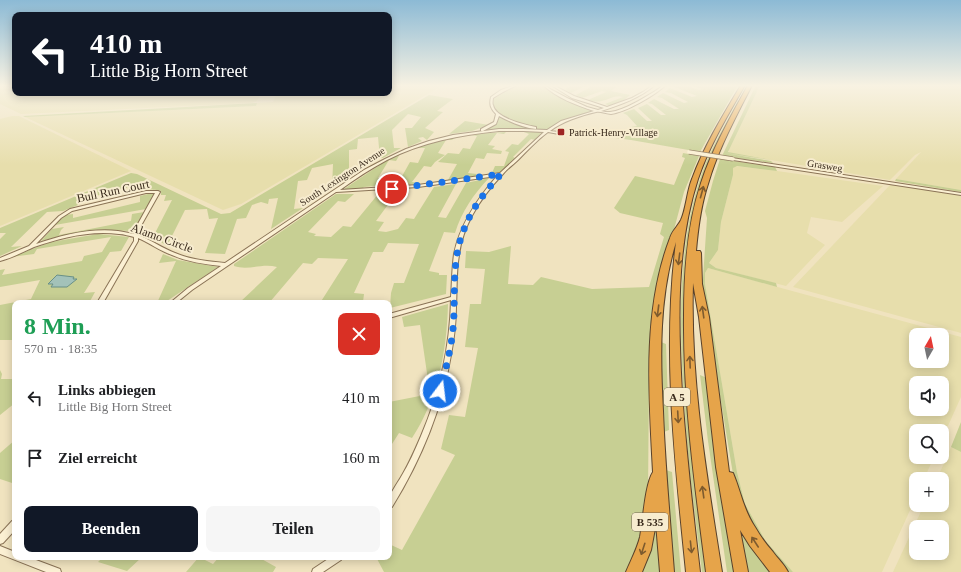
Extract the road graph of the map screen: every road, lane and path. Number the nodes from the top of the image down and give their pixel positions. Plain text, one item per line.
1 (598, 112) edge
2 (603, 112) edge
3 (613, 112) edge
4 (729, 112) edge
5 (737, 112) edge
6 (498, 114) joint
7 (547, 131) junction
8 (476, 132) junction
9 (558, 133) dead end
10 (688, 152) dead end
11 (501, 174) junction
12 (335, 192) junction
13 (961, 194) edge
14 (684, 221) junction
15 (694, 230) junction
16 (136, 236) junction
17 (32, 246) junction
18 (0, 260) edge
19 (226, 265) junction
20 (454, 298) junction
21 (102, 300) edge
22 (177, 300) edge
23 (392, 315) edge
24 (722, 467) junction
25 (659, 469) junction
26 (392, 500) edge
27 (12, 527) edge
28 (0, 540) edge
29 (0, 550) edge
30 (12, 555) edge
31 (24, 560) edge
32 (334, 560) edge
33 (57, 572) edge
34 (316, 572) edge
35 (634, 572) edge
36 (667, 572) edge
37 (694, 572) edge
38 (714, 572) edge
39 (741, 572) edge
40 (780, 572) edge

1 - 7 street
2 - 3 street
4 - 14 highway, A 5
15 -> 5 highway, A 5
6 - 7 street
6 - 8 street
7 - 8 street, South Lexington Avenue
7 - 9 street
7 - 11 street
8 - 12 street, South Lexington Avenue
10 - 13 street, Grasweg, bridge
11 - 12 street
11 - 20 street
12 - 19 street, South Lexington Avenue
14 -> 25 highway, A 5
14 -> 37 highway, A 5
24 -> 15 highway, A 5
38 -> 15 highway, A 5
16 - 17 street, Alamo Circle
16 - 17 street, Bull Run Court
16 - 19 street, Alamo Circle
16 - 21 street, Bull Run Court
17 - 18 street, Alamo Circle
19 - 22 street, South Lexington Avenue
20 - 23 street
20 - 26 street
24 - 39 highway, A 5
40 -> 24 highway, A 5
25 -> 35 highway, B 535
25 - 36 highway, A 5
27 - 28 street
29 - 30 street
31 - 33 street
32 - 34 street

